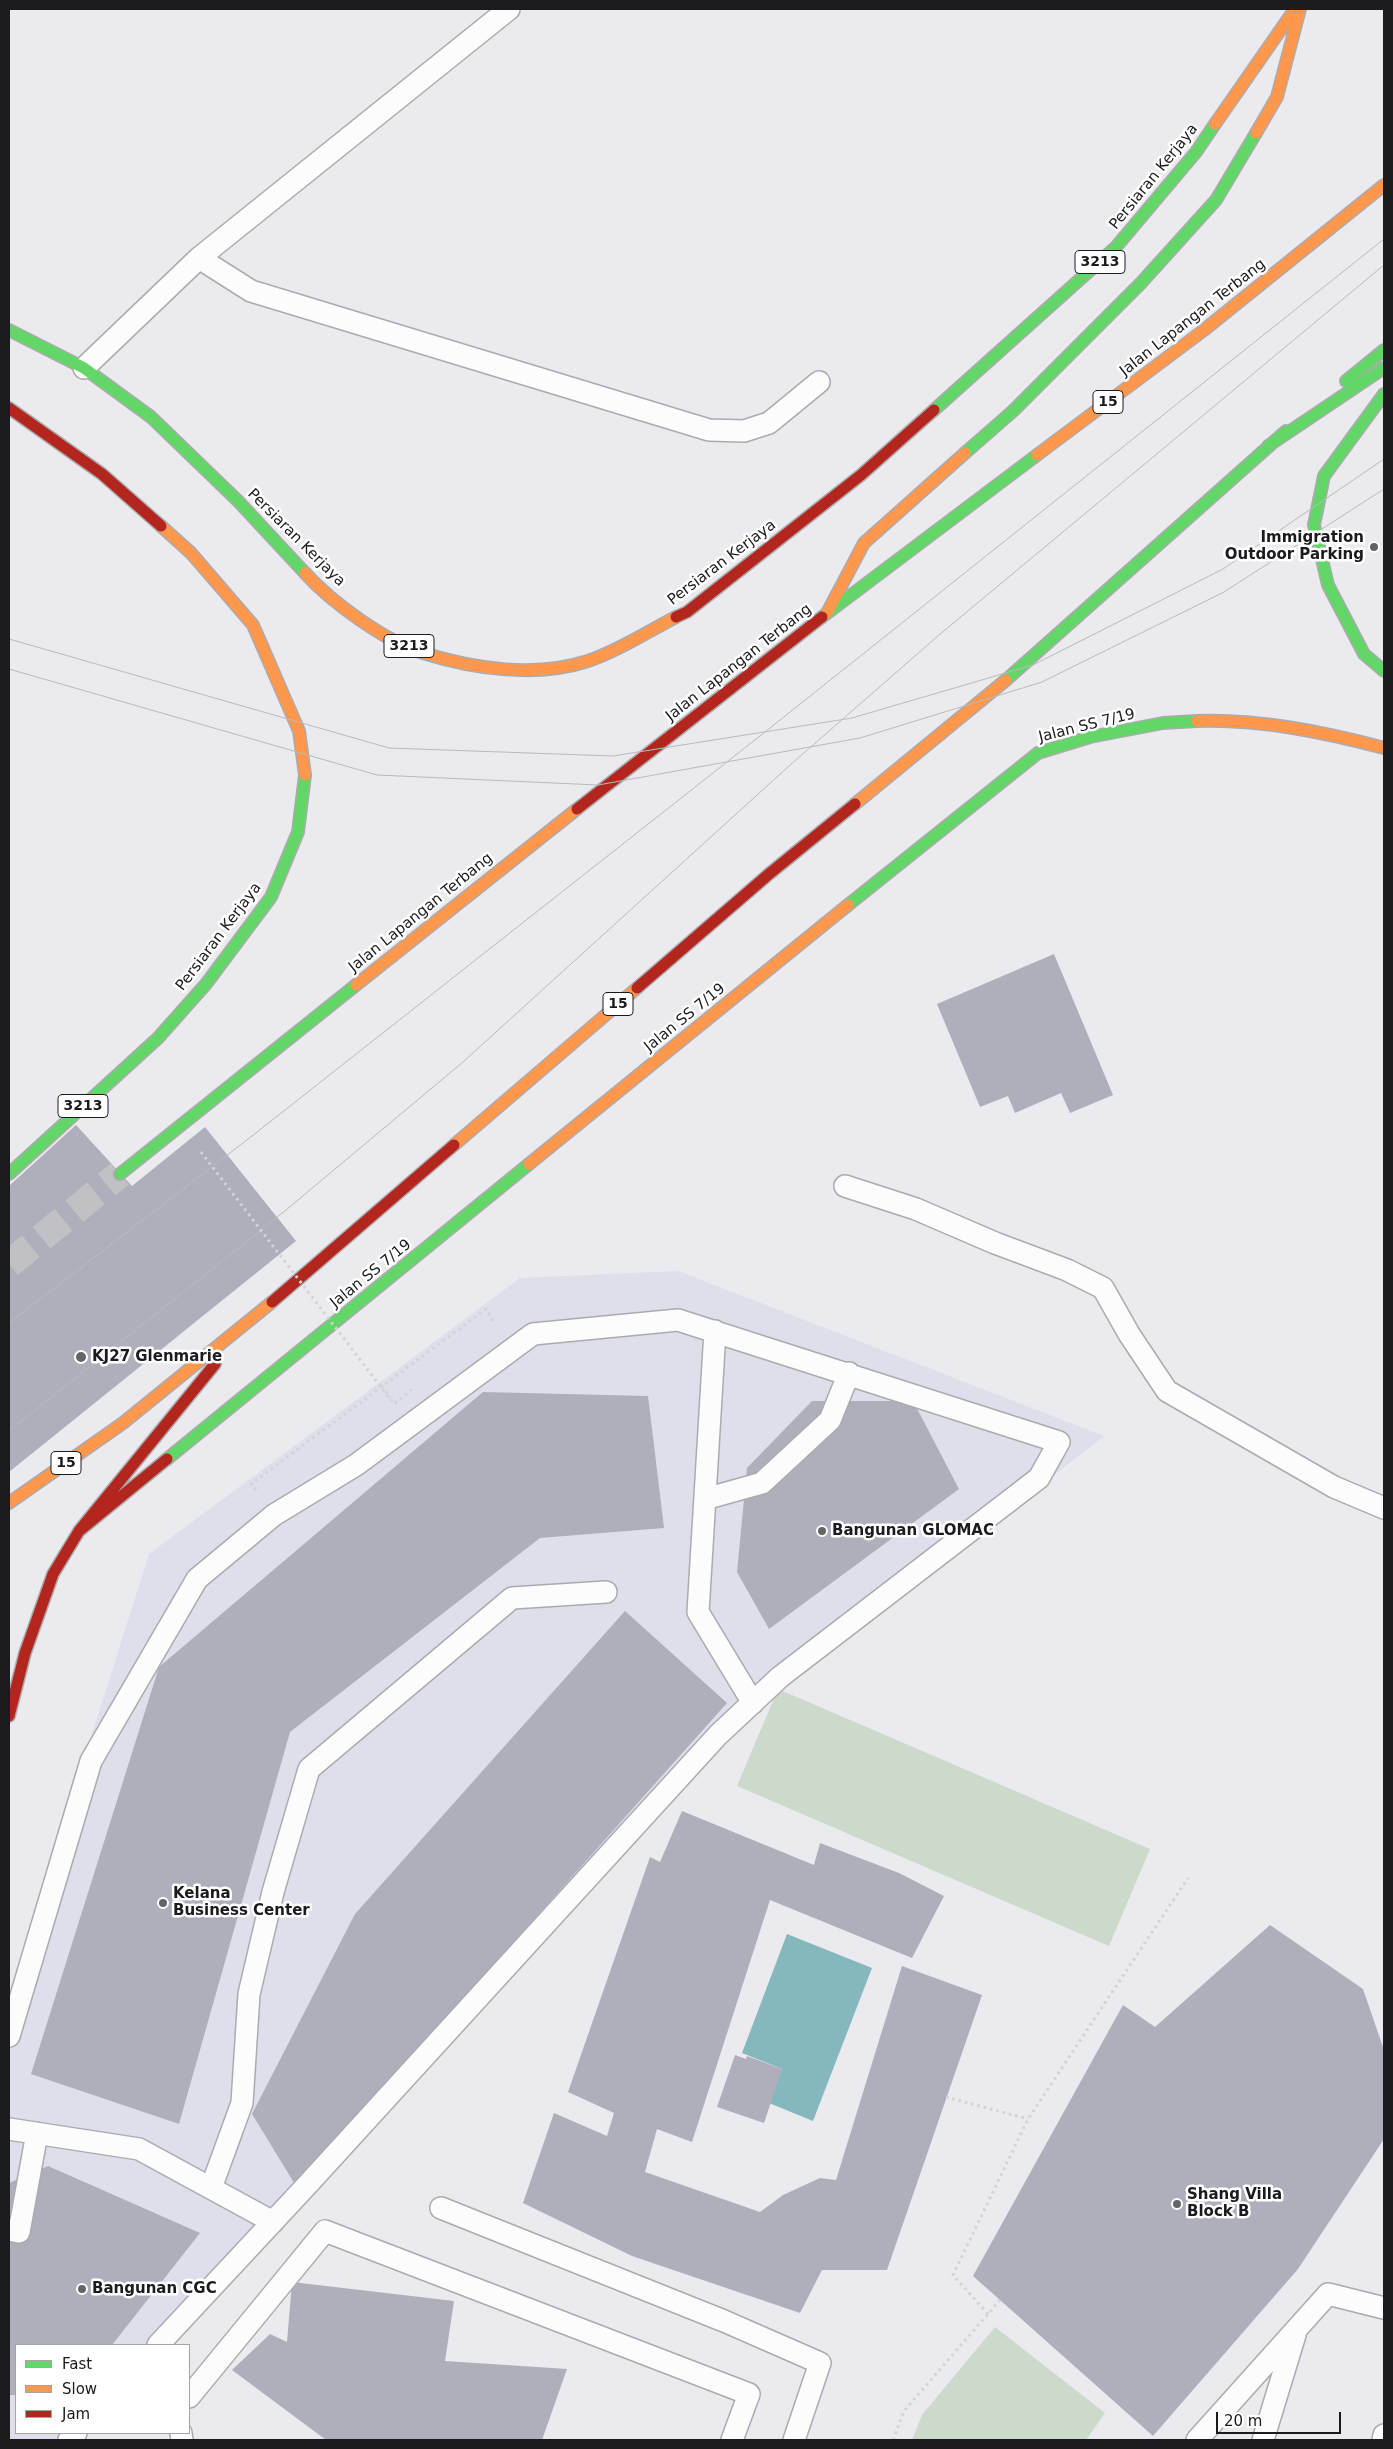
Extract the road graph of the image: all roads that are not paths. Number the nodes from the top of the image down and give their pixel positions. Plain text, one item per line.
1 (509, 9) edge
2 (1295, 9) edge
3 (1300, 9) edge
4 (1384, 185) edge
5 (199, 258) junction
6 (9, 330) edge
7 (1384, 350) edge
8 (84, 368) junction
9 (1384, 368) edge
10 (819, 382) dead end
11 (1384, 394) edge
12 (9, 408) edge
13 (1268, 446) junction
14 (827, 613) junction
15 (1384, 671) edge
16 (1384, 748) edge
17 (9, 1174) edge
18 (120, 1174) tunnel mouth
19 (845, 1186) dead end
20 (247, 1324) junction
21 (715, 1331) junction
22 (849, 1372) junction
23 (705, 1499) junction
24 (9, 1503) edge
25 (1384, 1508) edge
26 (79, 1531) junction
27 (606, 1592) dead end
28 (753, 1703) junction
29 (9, 1716) edge
30 (9, 2036) edge
31 (9, 2129) edge
32 (36, 2133) junction
33 (211, 2188) junction
34 (441, 2208) dead end
35 (273, 2222) junction
36 (9, 2230) edge
37 (1384, 2308) edge
38 (1297, 2328) junction
39 (159, 2344) edge
40 (190, 2396) edge
41 (1384, 2435) edge
42 (732, 2440) edge
43 (794, 2440) edge
44 (1196, 2440) edge
45 (1263, 2440) edge
46 (1383, 2440) edge

1 - 5 lane
2 - 8 main road, Persiaran Kerjaya / 3213
3 - 14 main road
4 - 14 main road, Jalan Lapangan Terbang / 15
5 - 8 lane
5 - 10 lane
6 - 8 main road, Persiaran Kerjaya / 3213
7 - 13 main road, 15
9 - 13 main road
11 - 15 main road
12 - 17 main road, Persiaran Kerjaya / 3213
13 - 20 main road, 15
14 - 18 main road, Jalan Lapangan Terbang / 15
16 - 26 main road, Jalan SS 7/19
19 - 25 lane
20 - 24 main road, 15
20 - 26 main road
21 - 22 lane
21 - 23 lane
21 - 30 lane
22 - 23 lane
22 - 28 lane
23 - 28 lane
26 - 29 main road
27 - 33 lane
28 - 35 lane
31 - 32 lane
32 - 33 lane
32 - 36 lane
33 - 35 lane
34 - 43 lane
35 - 39 lane
37 - 38 lane
38 - 44 lane
38 - 45 lane
40 - 42 lane
41 - 46 lane

